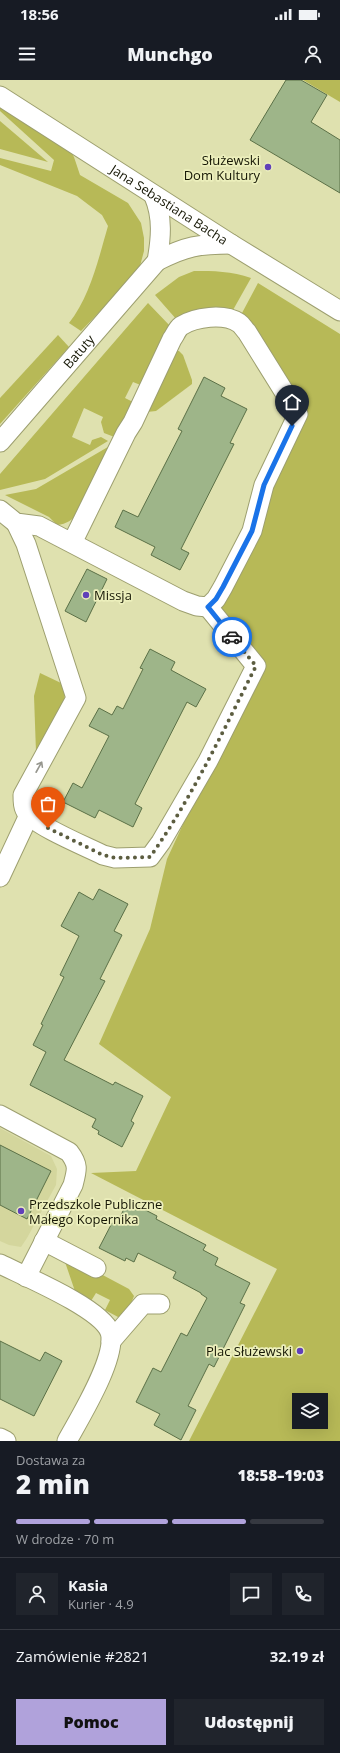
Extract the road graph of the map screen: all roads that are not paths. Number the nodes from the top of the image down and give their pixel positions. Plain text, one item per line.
1 (0, 96) edge
2 (154, 196) junction
3 (231, 244) junction
4 (157, 261) junction
5 (340, 311) edge
6 (0, 442) edge
7 (0, 510) edge
8 (16, 523) junction
9 (72, 542) junction
10 (208, 607) junction
11 (26, 809) junction
12 (2, 865) edge
13 (0, 1115) edge
14 (44, 1242) junction
15 (0, 1264) edge
16 (96, 1268) dead end
17 (26, 1277) junction
18 (160, 1304) dead end
19 (111, 1341) junction
20 (0, 1438) edge
21 (6, 1441) edge
22 (67, 1441) edge

1 - 2 street, Jana Sebastiana Bacha
2 - 3 street, Jana Sebastiana Bacha
2 - 4 street, Batuty
3 - 4 street, Batuty
3 - 5 street, Jana Sebastiana Bacha
4 - 6 street, Batuty
7 - 8 street
8 - 9 street
11 -> 8 street
9 - 10 street
9 - 10 street
10 - 11 street
11 - 12 street
13 - 14 street
14 - 16 street
14 - 17 street
15 - 17 street
17 - 19 street
18 - 19 street
19 - 22 street
20 - 21 street

